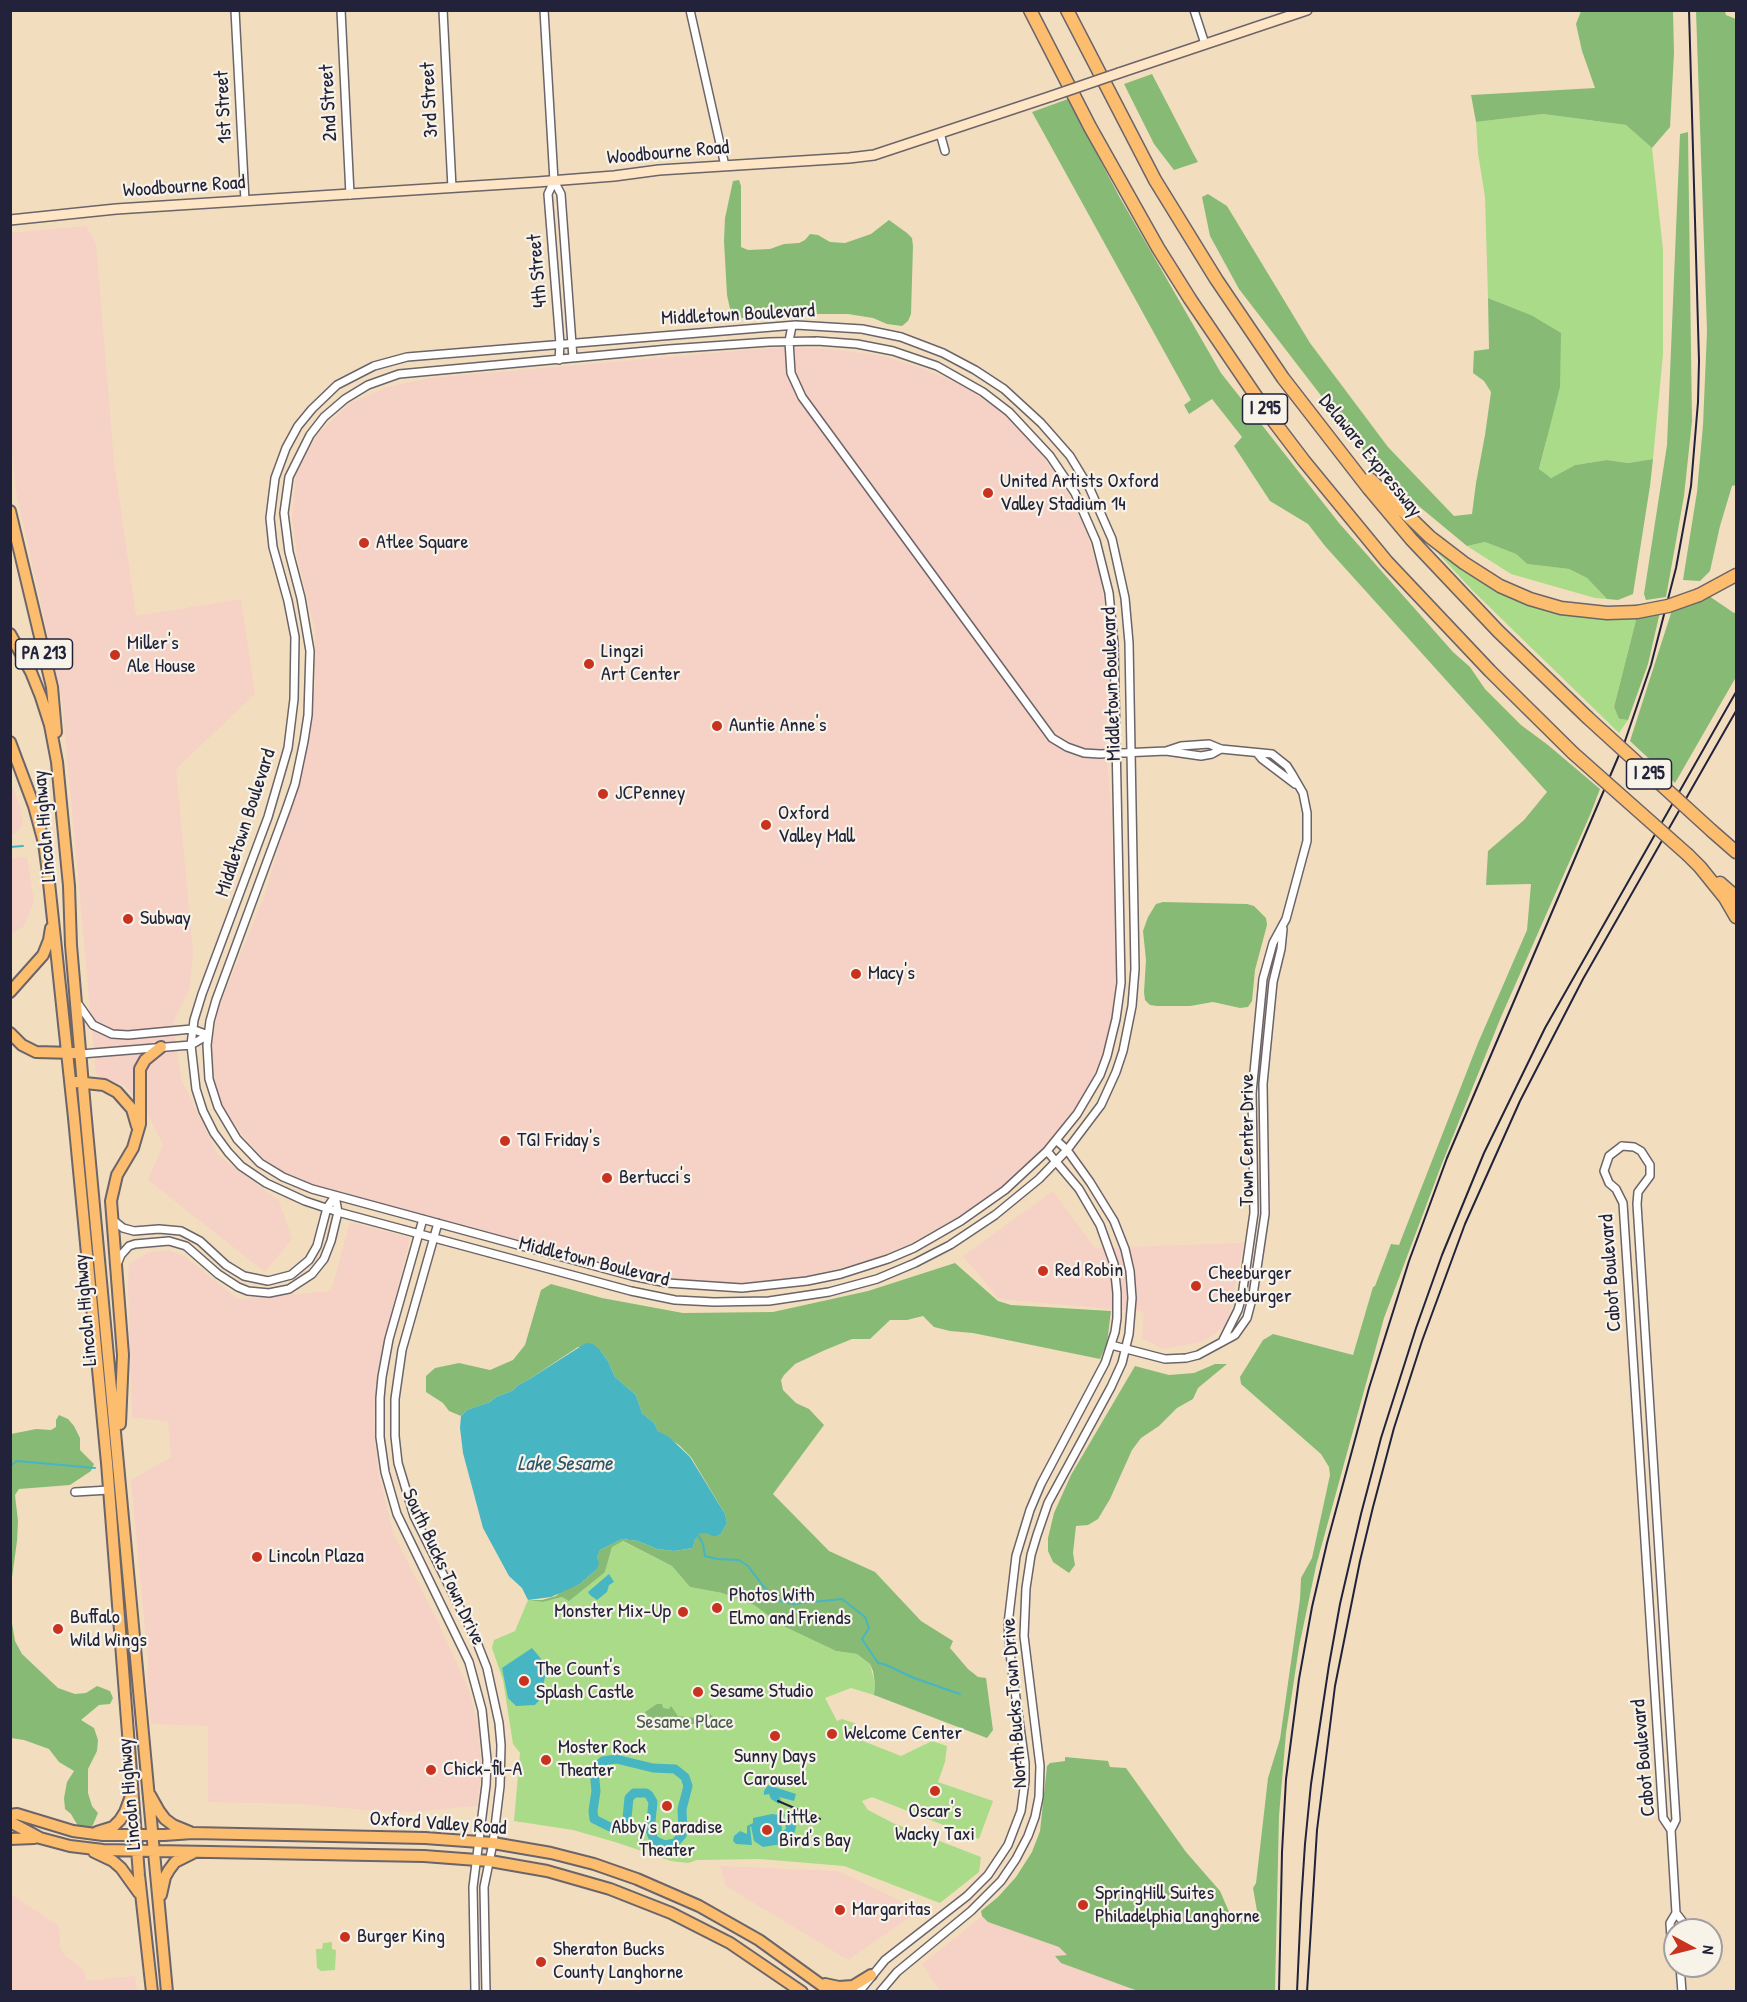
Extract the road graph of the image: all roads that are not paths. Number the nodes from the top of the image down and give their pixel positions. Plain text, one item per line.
1 (236, 10) edge
2 (340, 10) edge
3 (443, 10) edge
4 (544, 10) edge
5 (690, 10) edge
6 (1030, 10) edge
7 (1067, 10) edge
8 (1194, 10) edge
9 (1307, 10) edge
10 (1205, 44) junction
11 (940, 133) junction
12 (945, 151) dead end
13 (725, 166) junction
14 (554, 181) junction
15 (452, 188) junction
16 (350, 195) junction
17 (245, 201) junction
18 (10, 220) edge
19 (792, 326) junction
20 (789, 341) junction
21 (572, 342) junction
22 (560, 344) junction
23 (573, 358) junction
24 (559, 360) junction
25 (1325, 433) junction
26 (10, 511) edge
27 (1737, 575) edge
28 (10, 634) edge
29 (10, 742) edge
30 (1131, 752) junction
31 (1116, 753) junction
32 (57, 762) junction
33 (1737, 852) edge
34 (1700, 867) junction
35 (1737, 897) edge
36 (53, 913) junction
37 (1737, 917) edge
38 (10, 992) edge
39 (76, 998) junction
40 (192, 1029) junction
41 (10, 1033) edge
42 (208, 1035) junction
43 (191, 1045) junction
44 (161, 1047) junction
45 (68, 1052) junction
46 (81, 1054) junction
47 (70, 1081) junction
48 (83, 1083) junction
49 (136, 1136) junction
50 (1056, 1140) junction
51 (1067, 1150) junction
52 (1047, 1151) junction
53 (1056, 1162) junction
54 (335, 1196) junction
55 (327, 1208) junction
56 (338, 1212) junction
57 (111, 1218) junction
58 (423, 1219) junction
59 (438, 1223) junction
60 (418, 1233) junction
61 (433, 1238) junction
62 (116, 1269) junction
63 (1112, 1345) junction
64 (1126, 1349) junction
65 (113, 1466) junction
66 (109, 1490) junction
67 (75, 1492) dead end
68 (148, 1788) junction
69 (132, 1790) junction
70 (10, 1815) edge
71 (10, 1822) edge
72 (1671, 1830) junction
73 (87, 1833) junction
74 (193, 1833) junction
75 (136, 1835) junction
76 (151, 1835) junction
77 (40, 1838) junction
78 (10, 1839) edge
79 (479, 1842) junction
80 (493, 1843) junction
81 (86, 1848) junction
82 (137, 1850) junction
83 (153, 1851) junction
84 (197, 1851) junction
85 (477, 1860) junction
86 (490, 1861) junction
87 (142, 1899) junction
88 (158, 1910) junction
89 (1676, 1913) junction
90 (1673, 1918) edge
91 (1680, 1918) edge
92 (871, 1975) junction
93 (819, 1982) junction
94 (152, 1992) edge
95 (167, 1992) edge
96 (475, 1992) edge
97 (486, 1992) edge
98 (802, 1992) edge
99 (831, 1992) edge
100 (859, 1992) edge
101 (880, 1992) edge

1 - 17 street, 1st Street
2 - 16 street, 2nd Street
3 - 15 street, 3rd Street
4 - 14 street, 4th Street
5 - 13 street
6 - 34 highway, I 295, bridge
7 - 25 highway, Delaware Expressway / I 295
8 - 10 street
9 - 10 main road, Woodbourne Road
10 - 11 main road, Woodbourne Road, bridge
11 - 12 street
11 - 13 main road, Woodbourne Road
13 - 14 main road, Woodbourne Road
14 - 15 main road, Woodbourne Road
14 - 21 street, 4th Street
14 - 22 street, 4th Street
15 - 16 main road, Woodbourne Road
16 - 17 main road, Woodbourne Road
17 - 18 main road, Woodbourne Road
19 - 20 street, Town Center Drive
19 - 21 street, Middletown Boulevard
19 - 30 street, Middletown Boulevard
20 - 23 street, Middletown Boulevard
20 - 31 street, Town Center Drive
20 - 31 street, Middletown Boulevard
21 - 22 street, Middletown Boulevard
21 - 23 street, 4th Street
22 - 24 street, 4th Street
22 - 40 street, Middletown Boulevard
23 - 24 street, Middletown Boulevard
24 - 42 street, Middletown Boulevard
25 - 27 highway, bridge
25 - 33 highway, Delaware Expressway / I 295, bridge
26 - 32 main road, PA 213
28 - 32 main road, Lincoln Highway
29 - 36 main road, Lincoln Highway
30 - 31 street, Town Center Drive
30 - 51 street, Middletown Boulevard
30 - 64 street, Town Center Drive
31 - 50 street, Middletown Boulevard
32 - 39 main road, Lincoln Highway
34 - 35 highway, I 295
34 - 37 highway
36 - 38 main road
36 - 45 main road, Lincoln Highway
39 - 40 street
39 - 46 main road, Lincoln Highway
40 - 42 street
40 - 43 street, Middletown Boulevard
41 - 45 main road
42 - 43 street
42 - 54 street, Middletown Boulevard
43 - 44 street
43 - 55 street, Middletown Boulevard
44 - 46 street
44 - 49 main road
45 - 46 main road
45 - 47 main road, Lincoln Highway
46 - 48 main road, Lincoln Highway
47 - 48 main road
47 - 65 main road, Lincoln Highway
48 - 49 main road
48 - 65 main road, Lincoln Highway
49 - 57 main road
50 - 51 street, North Bucks Town Drive
50 - 52 street, Middletown Boulevard
51 - 53 street, Middletown Boulevard
51 - 64 street, North Bucks Town Drive
52 - 53 street, North Bucks Town Drive
52 - 59 street, Middletown Boulevard
53 - 61 street, Middletown Boulevard
53 - 63 street, North Bucks Town Drive
54 - 55 street
54 - 56 street
54 - 58 street, Middletown Boulevard
55 - 56 street, Middletown Boulevard
55 - 57 street
56 - 60 street, Middletown Boulevard
56 - 62 street
57 - 62 main road
58 - 59 street, Middletown Boulevard
58 - 60 street, South Bucks Town Drive
59 - 61 street, South Bucks Town Drive
60 - 61 street, Middletown Boulevard
60 - 79 street, South Bucks Town Drive
61 - 80 street, South Bucks Town Drive
62 - 65 main road
63 - 64 street, Town Center Drive
63 - 92 street, North Bucks Town Drive
64 - 101 street, North Bucks Town Drive
65 - 66 main road, Lincoln Highway
65 - 68 main road, Lincoln Highway
66 - 67 street
66 - 69 main road, Lincoln Highway
68 - 74 main road
68 - 76 main road, Lincoln Highway
69 - 73 main road
69 - 75 main road, Lincoln Highway
70 - 73 main road, Oxford Valley Road
71 - 77 main road, Oxford Valley Road
72 - 72 street, Cabot Boulevard
72 - 89 street, Cabot Boulevard
73 - 75 main road, Oxford Valley Road
74 - 76 main road, Oxford Valley Road
74 - 79 main road, Oxford Valley Road
75 - 76 main road, Oxford Valley Road
75 - 82 main road, Lincoln Highway
76 - 83 main road, Lincoln Highway
77 - 78 main road
77 - 81 main road, Oxford Valley Road
79 - 80 main road, Oxford Valley Road
79 - 85 street, South Bucks Town Drive
80 - 86 street, South Bucks Town Drive
80 - 93 main road, Oxford Valley Road
81 - 82 main road, Oxford Valley Road
81 - 87 main road
82 - 83 main road, Oxford Valley Road
82 - 87 main road, Lincoln Highway
83 - 84 main road, Oxford Valley Road
83 - 88 main road, Lincoln Highway
84 - 85 main road, Oxford Valley Road
84 - 88 main road
85 - 86 main road, Oxford Valley Road
85 - 96 street, South Bucks Town Drive
86 - 97 street, South Bucks Town Drive
86 - 98 main road, Oxford Valley Road
87 - 94 main road, Lincoln Highway
88 - 95 main road, Lincoln Highway
89 - 90 street, Cabot Boulevard
89 - 91 street, Cabot Boulevard
92 - 93 main road
92 - 100 street, North Bucks Town Drive
93 - 99 main road, Oxford Valley Road

